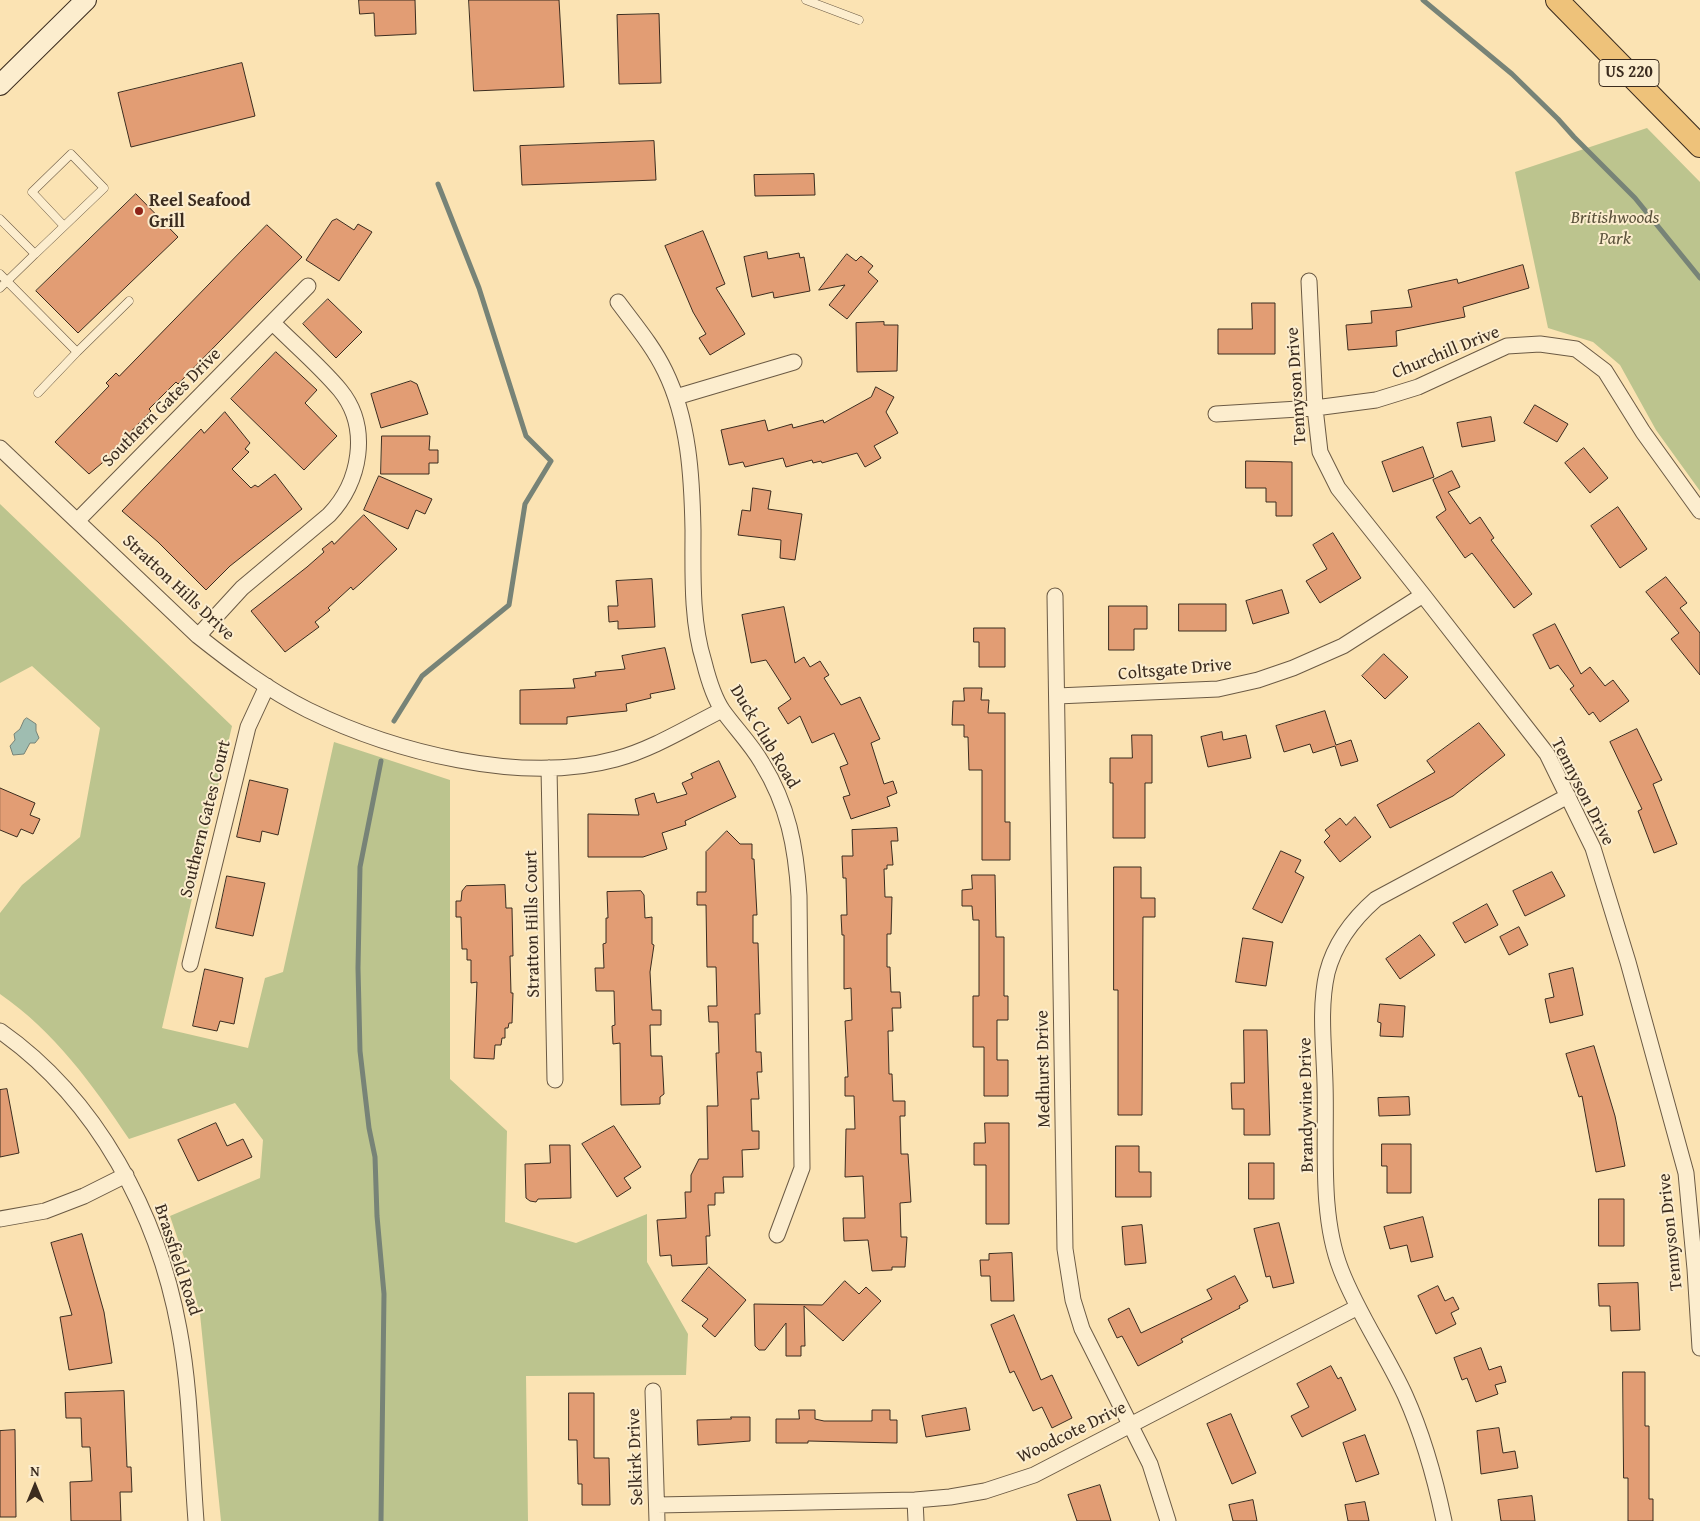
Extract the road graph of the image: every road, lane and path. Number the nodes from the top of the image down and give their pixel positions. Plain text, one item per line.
1 (86, 0) edge
2 (806, 0) edge
3 (1557, 0) edge
4 (859, 20) dead end
5 (0, 85) edge
6 (1700, 146) edge
7 (0, 219) edge
8 (64, 226) junction
9 (34, 254) junction
10 (0, 274) edge
11 (7, 281) junction
12 (1309, 281) dead end
13 (308, 286) dead end
14 (0, 288) edge
15 (129, 301) dead end
16 (618, 302) dead end
17 (273, 323) junction
18 (77, 352) junction
19 (794, 362) dead end
20 (38, 394) dead end
21 (676, 397) junction
22 (1315, 408) junction
23 (1216, 414) dead end
24 (0, 448) edge
25 (1700, 510) edge
26 (78, 520) junction
27 (1424, 595) junction
28 (1055, 596) dead end
29 (198, 636) junction
30 (267, 686) junction
31 (1057, 696) junction
32 (722, 710) junction
33 (548, 768) junction
34 (1568, 796) junction
35 (190, 964) dead end
36 (0, 1031) edge
37 (555, 1080) dead end
38 (126, 1175) junction
39 (0, 1219) edge
40 (777, 1235) dead end
41 (1358, 1306) junction
42 (1700, 1348) edge
43 (653, 1391) dead end
44 (1131, 1425) junction
45 (915, 1500) junction
46 (656, 1505) junction
47 (196, 1521) edge
48 (657, 1521) edge
49 (916, 1521) edge
50 (1168, 1521) edge
51 (1444, 1521) edge

1 - 5 main road
2 - 4 lane
3 - 6 main road, US 220
7 - 9 lane
8 - 8 lane
8 - 9 lane
9 - 11 lane
10 - 11 lane
11 - 14 lane
11 - 18 lane
12 - 22 street, Tennyson Drive
13 - 17 street, Southern Gates Drive
15 - 18 lane
16 - 21 street, Duck Club Road
17 - 26 street, Southern Gates Drive
17 - 29 street
18 - 20 lane
19 - 21 street
21 - 32 street, Duck Club Road
22 - 23 street, Churchill Drive
22 - 25 street, Churchill Drive
22 - 27 street, Tennyson Drive
24 - 26 street, Stratton Hills Drive
26 - 29 street, Stratton Hills Drive
27 - 31 street, Coltsgate Drive
27 - 34 street, Tennyson Drive
28 - 31 street, Medhurst Drive
29 - 30 street, Stratton Hills Drive
30 - 33 street, Stratton Hills Drive
30 - 35 street, Southern Gates Court
31 - 44 street, Medhurst Drive
32 - 33 street, Stratton Hills Drive
32 - 40 street, Duck Club Road
33 - 37 street, Stratton Hills Court
34 - 41 street, Brandywine Drive
34 - 42 street, Tennyson Drive
36 - 38 street, Brassfield Road
38 - 39 street
38 - 47 street, Brassfield Road
41 - 44 street, Woodcote Drive
41 - 51 street, Brandywine Drive
43 - 46 street, Selkirk Drive
44 - 45 street, Woodcote Drive
44 - 50 street, Medhurst Drive
45 - 46 street, Woodcote Drive
45 - 49 street
46 - 48 street, Selkirk Drive

